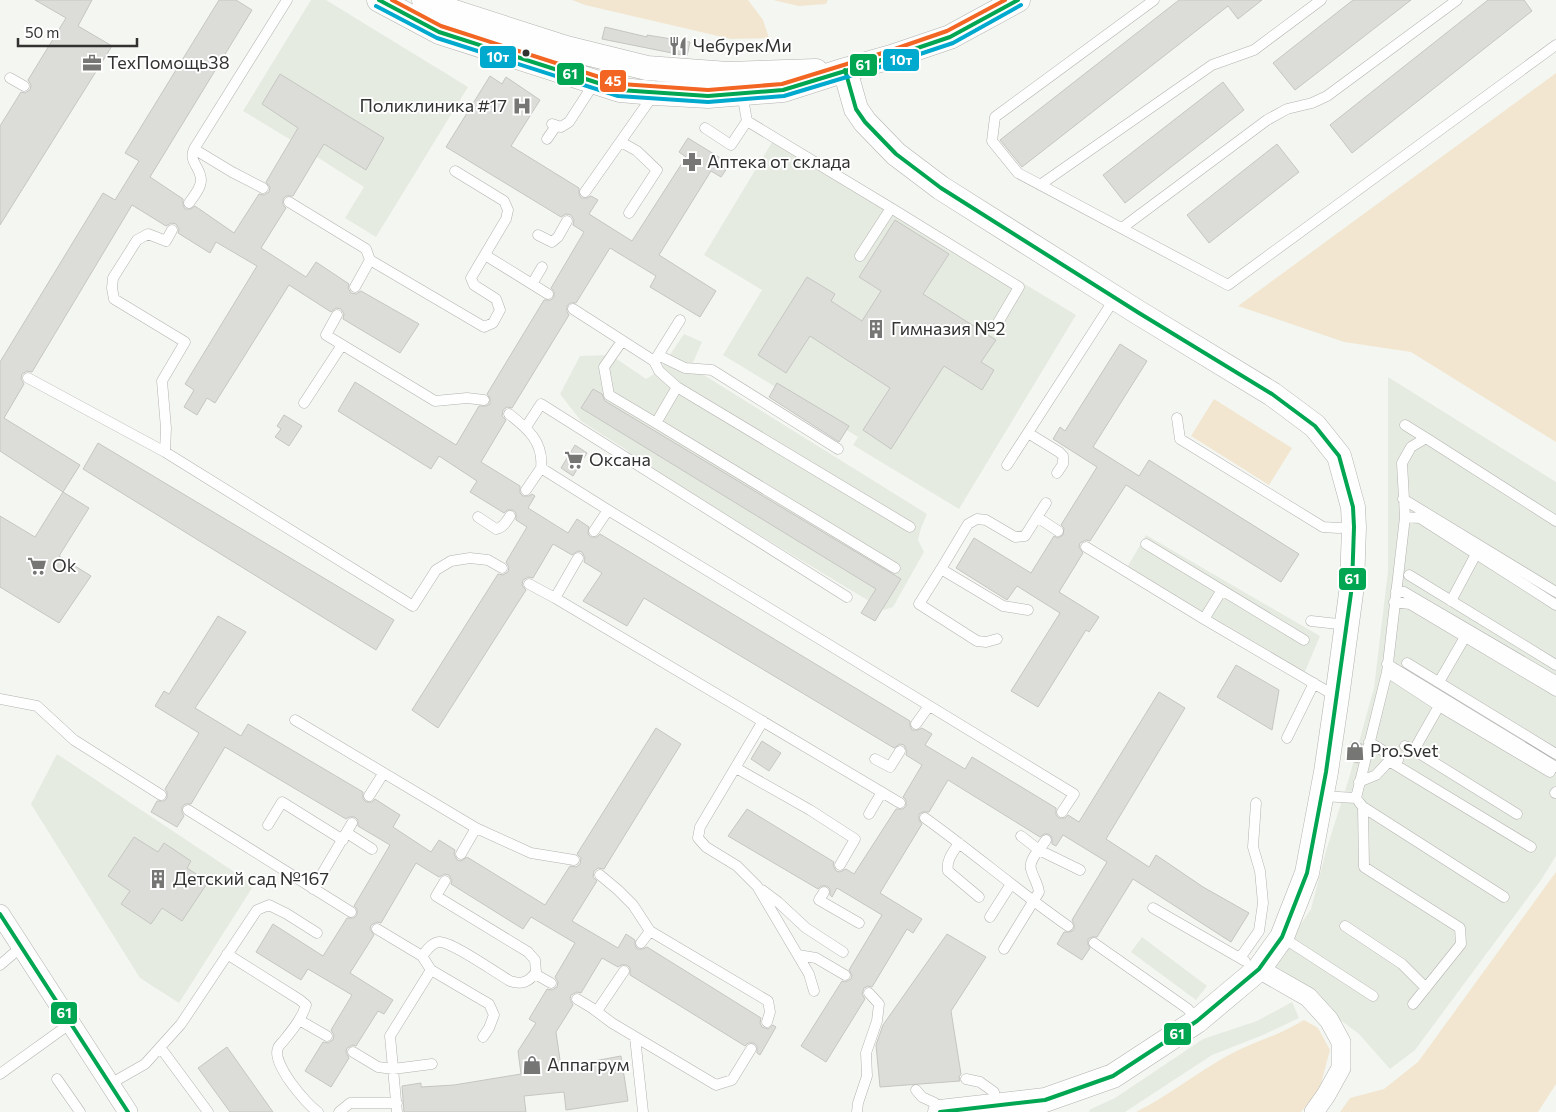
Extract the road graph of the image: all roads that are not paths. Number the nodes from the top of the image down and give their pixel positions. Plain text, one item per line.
1 (287, 0) edge
2 (379, 0) edge
3 (424, 0) edge
4 (1018, 0) edge
5 (1154, 0) edge
6 (1321, 0) edge
7 (1457, 0) edge
8 (1556, 45) edge
9 (845, 70) junction
10 (10, 78) dead end
11 (596, 81) junction
12 (24, 86) dead end
13 (654, 93) junction
14 (742, 93) junction
15 (746, 121) junction
16 (705, 128) dead end
17 (547, 139) dead end
18 (621, 142) junction
19 (194, 149) junction
20 (455, 171) dead end
21 (1040, 185) junction
22 (263, 188) dead end
23 (585, 192) dead end
24 (290, 202) dead end
25 (189, 203) dead end
26 (891, 208) junction
27 (630, 213) dead end
28 (567, 221) dead end
29 (1122, 228) junction
30 (172, 230) dead end
31 (538, 235) dead end
32 (485, 255) junction
33 (860, 256) dead end
34 (370, 260) junction
35 (542, 267) dead end
36 (532, 284) junction
37 (355, 287) dead end
38 (548, 294) dead end
39 (1116, 298) junction
40 (573, 309) dead end
41 (337, 315) dead end
42 (680, 320) dead end
43 (996, 326) dead end
44 (622, 341) junction
45 (342, 345) junction
46 (656, 358) junction
47 (28, 378) dead end
48 (678, 387) junction
49 (484, 400) dead end
50 (304, 403) dead end
51 (509, 414) dead end
52 (1177, 418) dead end
53 (656, 423) junction
54 (1405, 425) dead end
55 (526, 428) junction
56 (1028, 433) junction
57 (1426, 438) junction
58 (838, 449) dead end
59 (165, 452) junction
60 (1007, 465) dead end
61 (541, 468) junction
62 (1058, 474) dead end
63 (526, 490) dead end
64 (1403, 499) junction
65 (1046, 503) dead end
66 (608, 510) junction
67 (510, 516) dead end
68 (478, 517) dead end
69 (1037, 517) junction
70 (1405, 517) junction
71 (1556, 521) edge
72 (910, 527) dead end
73 (1354, 527) junction
74 (1058, 530) dead end
75 (594, 531) dead end
76 (1146, 544) dead end
77 (1086, 548) dead end
78 (1476, 554) junction
79 (578, 558) dead end
80 (502, 568) dead end
81 (895, 568) dead end
82 (941, 569) junction
83 (1409, 576) dead end
84 (529, 584) dead end
85 (1222, 590) junction
86 (1396, 591) junction
87 (1556, 592) edge
88 (847, 597) dead end
89 (555, 598) junction
90 (1451, 601) junction
91 (1394, 602) junction
92 (1556, 605) edge
93 (1028, 610) dead end
94 (1204, 619) junction
95 (1311, 621) dead end
96 (1347, 625) junction
97 (1465, 637) junction
98 (997, 639) dead end
99 (1304, 640) dead end
100 (1407, 662) dead end
101 (1556, 665) edge
102 (1387, 668) junction
103 (1556, 681) edge
104 (1439, 682) junction
105 (1314, 683) junction
106 (1556, 691) edge
107 (1337, 697) junction
108 (0, 699) edge
109 (929, 706) junction
110 (1439, 706) junction
111 (294, 720) dead end
112 (763, 721) junction
113 (916, 724) dead end
114 (1287, 738) dead end
115 (1369, 742) junction
116 (900, 751) dead end
117 (1556, 754) edge
118 (875, 759) dead end
119 (736, 768) junction
120 (1553, 770) edge
121 (383, 774) junction
122 (1359, 782) junction
123 (882, 792) junction
124 (161, 794) dead end
125 (369, 796) dead end
126 (1321, 796) junction
127 (1356, 798) junction
128 (900, 803) dead end
129 (1256, 803) dead end
130 (1363, 806) junction
131 (188, 810) dead end
132 (1062, 812) dead end
133 (869, 814) dead end
134 (1517, 814) dead end
135 (1493, 817) dead end
136 (925, 818) dead end
137 (352, 823) dead end
138 (268, 826) dead end
139 (476, 828) junction
140 (345, 836) junction
141 (1021, 836) dead end
142 (1046, 840) dead end
143 (959, 843) junction
144 (1531, 847) dead end
145 (372, 849) dead end
146 (1039, 850) junction
147 (460, 854) dead end
148 (574, 860) dead end
149 (840, 865) dead end
150 (1080, 870) dead end
151 (600, 875) dead end
152 (445, 880) dead end
153 (1011, 884) junction
154 (757, 886) junction
155 (312, 889) junction
156 (824, 892) dead end
157 (979, 897) dead end
158 (1504, 897) dead end
159 (1034, 902) junction
160 (1153, 908) dead end
161 (351, 912) dead end
162 (0, 914) edge
163 (990, 917) dead end
164 (859, 923) dead end
165 (1068, 926) dead end
166 (1345, 926) dead end
167 (377, 929) dead end
168 (650, 931) junction
169 (317, 933) dead end
170 (1282, 937) junction
171 (1094, 942) dead end
172 (641, 944) dead end
173 (21, 947) junction
174 (1004, 949) dead end
175 (843, 952) dead end
176 (227, 954) junction
177 (798, 955) junction
178 (422, 956) junction
179 (1250, 964) junction
180 (0, 965) edge
181 (431, 970) junction
182 (624, 971) dead end
183 (535, 974) junction
184 (845, 976) dead end
185 (551, 984) dead end
186 (1426, 988) junction
187 (814, 991) dead end
188 (869, 993) dead end
189 (1373, 996) dead end
190 (577, 999) dead end
191 (1413, 1004) dead end
192 (597, 1012) junction
193 (299, 1020) junction
194 (1197, 1021) junction
195 (767, 1022) dead end
196 (71, 1023) junction
197 (327, 1036) dead end
198 (483, 1037) dead end
199 (634, 1037) junction
200 (160, 1047) junction
201 (751, 1050) dead end
202 (353, 1052) dead end
203 (432, 1064) dead end
204 (394, 1069) junction
205 (0, 1074) edge
206 (57, 1079) dead end
207 (966, 1079) dead end
208 (110, 1084) junction
209 (916, 1090) dead end
210 (996, 1106) junction
211 (397, 1108) edge
212 (78, 1111) edge
213 (128, 1112) edge
214 (208, 1112) edge
215 (318, 1112) edge
216 (339, 1112) edge
217 (643, 1112) edge
218 (858, 1112) edge
219 (939, 1112) edge
220 (1314, 1112) edge

1 - 19 lane
2 - 11 street
3 - 9 street
4 - 9 street
5 - 21 lane
6 - 21 lane
7 - 29 lane
8 - 29 lane
9 - 14 street
9 - 39 street
10 - 12 lane
11 - 13 street
11 - 17 lane
13 - 14 street
13 - 18 lane
14 - 15 lane
15 - 16 lane
15 - 26 lane
18 - 23 lane
18 - 27 lane
19 - 22 lane
19 - 25 lane
20 - 32 lane
21 - 29 lane
24 - 34 lane
26 - 33 lane
26 - 43 lane
28 - 31 lane
30 - 59 lane
32 - 34 lane
32 - 36 lane
34 - 37 lane
35 - 36 lane
36 - 38 lane
39 - 56 lane
39 - 73 street
40 - 44 lane
41 - 45 lane
42 - 46 lane
44 - 46 lane
44 - 53 lane
45 - 49 lane
45 - 50 lane
46 - 48 lane
46 - 58 lane
47 - 59 lane
48 - 53 lane
48 - 72 lane
51 - 55 lane
52 - 73 lane
53 - 81 lane
54 - 57 lane
55 - 61 lane
55 - 88 lane
56 - 60 lane
56 - 62 lane
57 - 64 lane
57 - 71 lane
59 - 80 lane
61 - 63 lane
61 - 66 lane
64 - 70 lane
64 - 87 lane
65 - 69 lane
66 - 75 lane
66 - 109 lane
67 - 68 lane
69 - 74 lane
69 - 82 lane
70 - 78 lane
70 - 86 lane
73 - 96 street
76 - 85 lane
77 - 94 lane
78 - 90 lane
78 - 92 lane
79 - 89 lane
82 - 93 lane
82 - 98 lane
83 - 90 lane
84 - 89 lane
85 - 94 lane
85 - 99 lane
86 - 91 lane
86 - 103 lane
89 - 112 lane
90 - 101 lane
91 - 97 lane
91 - 102 lane
94 - 105 lane
95 - 96 lane
96 - 107 street
97 - 104 lane
97 - 106 lane
100 - 104 lane
102 - 110 lane
102 - 115 lane
102 - 120 lane
104 - 117 lane
105 - 107 lane
105 - 114 lane
107 - 126 street
108 - 124 lane
109 - 113 lane
109 - 132 lane
110 - 120 lane
110 - 134 lane
111 - 121 lane
112 - 119 lane
112 - 123 lane
115 - 122 lane
115 - 135 lane
116 - 118 lane
119 - 149 lane
119 - 154 lane
121 - 125 lane
121 - 139 lane
122 - 127 lane
122 - 144 lane
123 - 128 lane
123 - 133 lane
126 - 127 lane
126 - 170 street
127 - 130 lane
129 - 179 lane
130 - 158 lane
130 - 186 lane
131 - 155 lane
136 - 143 lane
137 - 140 lane
138 - 140 lane
139 - 147 lane
139 - 148 lane
140 - 145 lane
140 - 155 lane
141 - 146 lane
142 - 146 lane
143 - 153 lane
143 - 157 lane
146 - 150 lane
146 - 159 lane
151 - 168 lane
152 - 183 lane
153 - 159 lane
153 - 163 lane
154 - 175 lane
154 - 177 lane
155 - 161 lane
156 - 164 lane
159 - 165 lane
159 - 174 lane
160 - 179 lane
162 - 173 street
166 - 186 lane
167 - 178 lane
168 - 172 lane
168 - 195 lane
169 - 176 lane
170 - 179 street
170 - 189 lane
171 - 194 lane
173 - 180 lane
173 - 196 street
176 - 193 lane
176 - 200 lane
177 - 184 lane
177 - 187 lane
178 - 181 lane
178 - 183 lane
179 - 194 street
179 - 220 street
181 - 198 lane
181 - 204 lane
182 - 192 lane
183 - 185 lane
186 - 191 lane
188 - 218 lane
190 - 192 lane
192 - 199 lane
193 - 197 lane
193 - 215 lane
194 - 210 street
196 - 205 lane
196 - 208 street
199 - 201 lane
199 - 217 lane
200 - 208 lane
200 - 214 lane
202 - 204 lane
203 - 204 lane
204 - 211 lane
206 - 212 lane
207 - 210 lane
208 - 213 street
209 - 219 lane
210 - 219 street
211 - 216 lane

